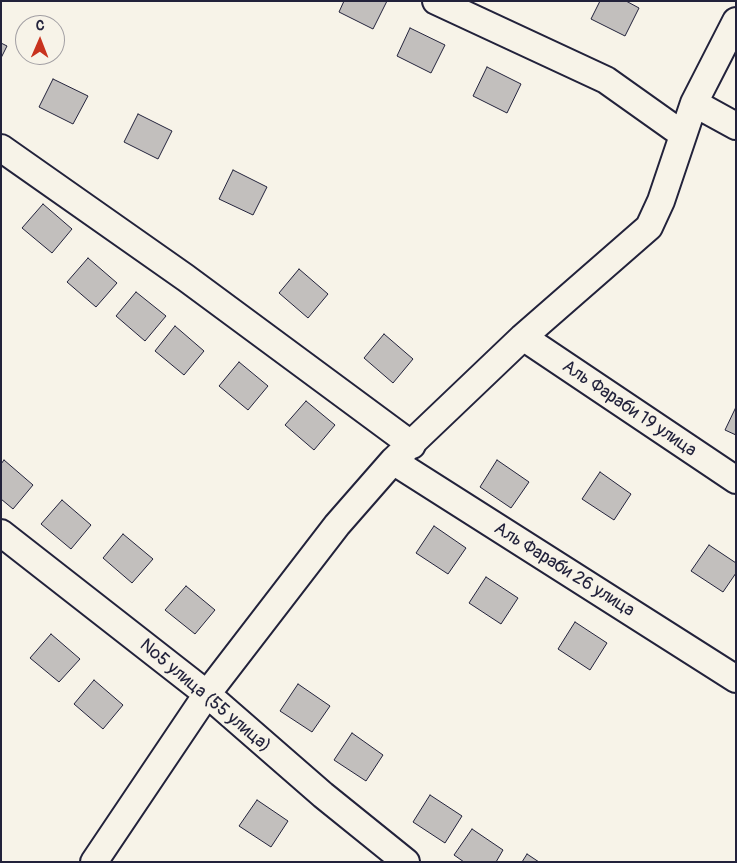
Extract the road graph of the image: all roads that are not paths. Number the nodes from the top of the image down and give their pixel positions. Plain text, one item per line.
1 (436, 1) edge
2 (736, 21) edge
3 (694, 103) junction
4 (736, 126) edge
5 (682, 134) junction
6 (1, 148) edge
7 (522, 338) junction
8 (403, 453) junction
9 (736, 480) edge
10 (1, 533) edge
11 (736, 679) edge
12 (207, 694) junction
13 (94, 862) edge
14 (406, 862) edge

1 - 5 street
2 - 3 street
3 - 4 street
3 - 5 street
5 - 7 street
6 - 8 street, Аль Фараби 26 улица
7 - 8 street
7 - 9 street, Аль Фараби 19 улица
8 - 11 street, Аль Фараби 26 улица
8 - 12 street
10 - 12 street, №5 улица (55 улица)
12 - 13 street
12 - 14 street, №5 улица (55 улица)

